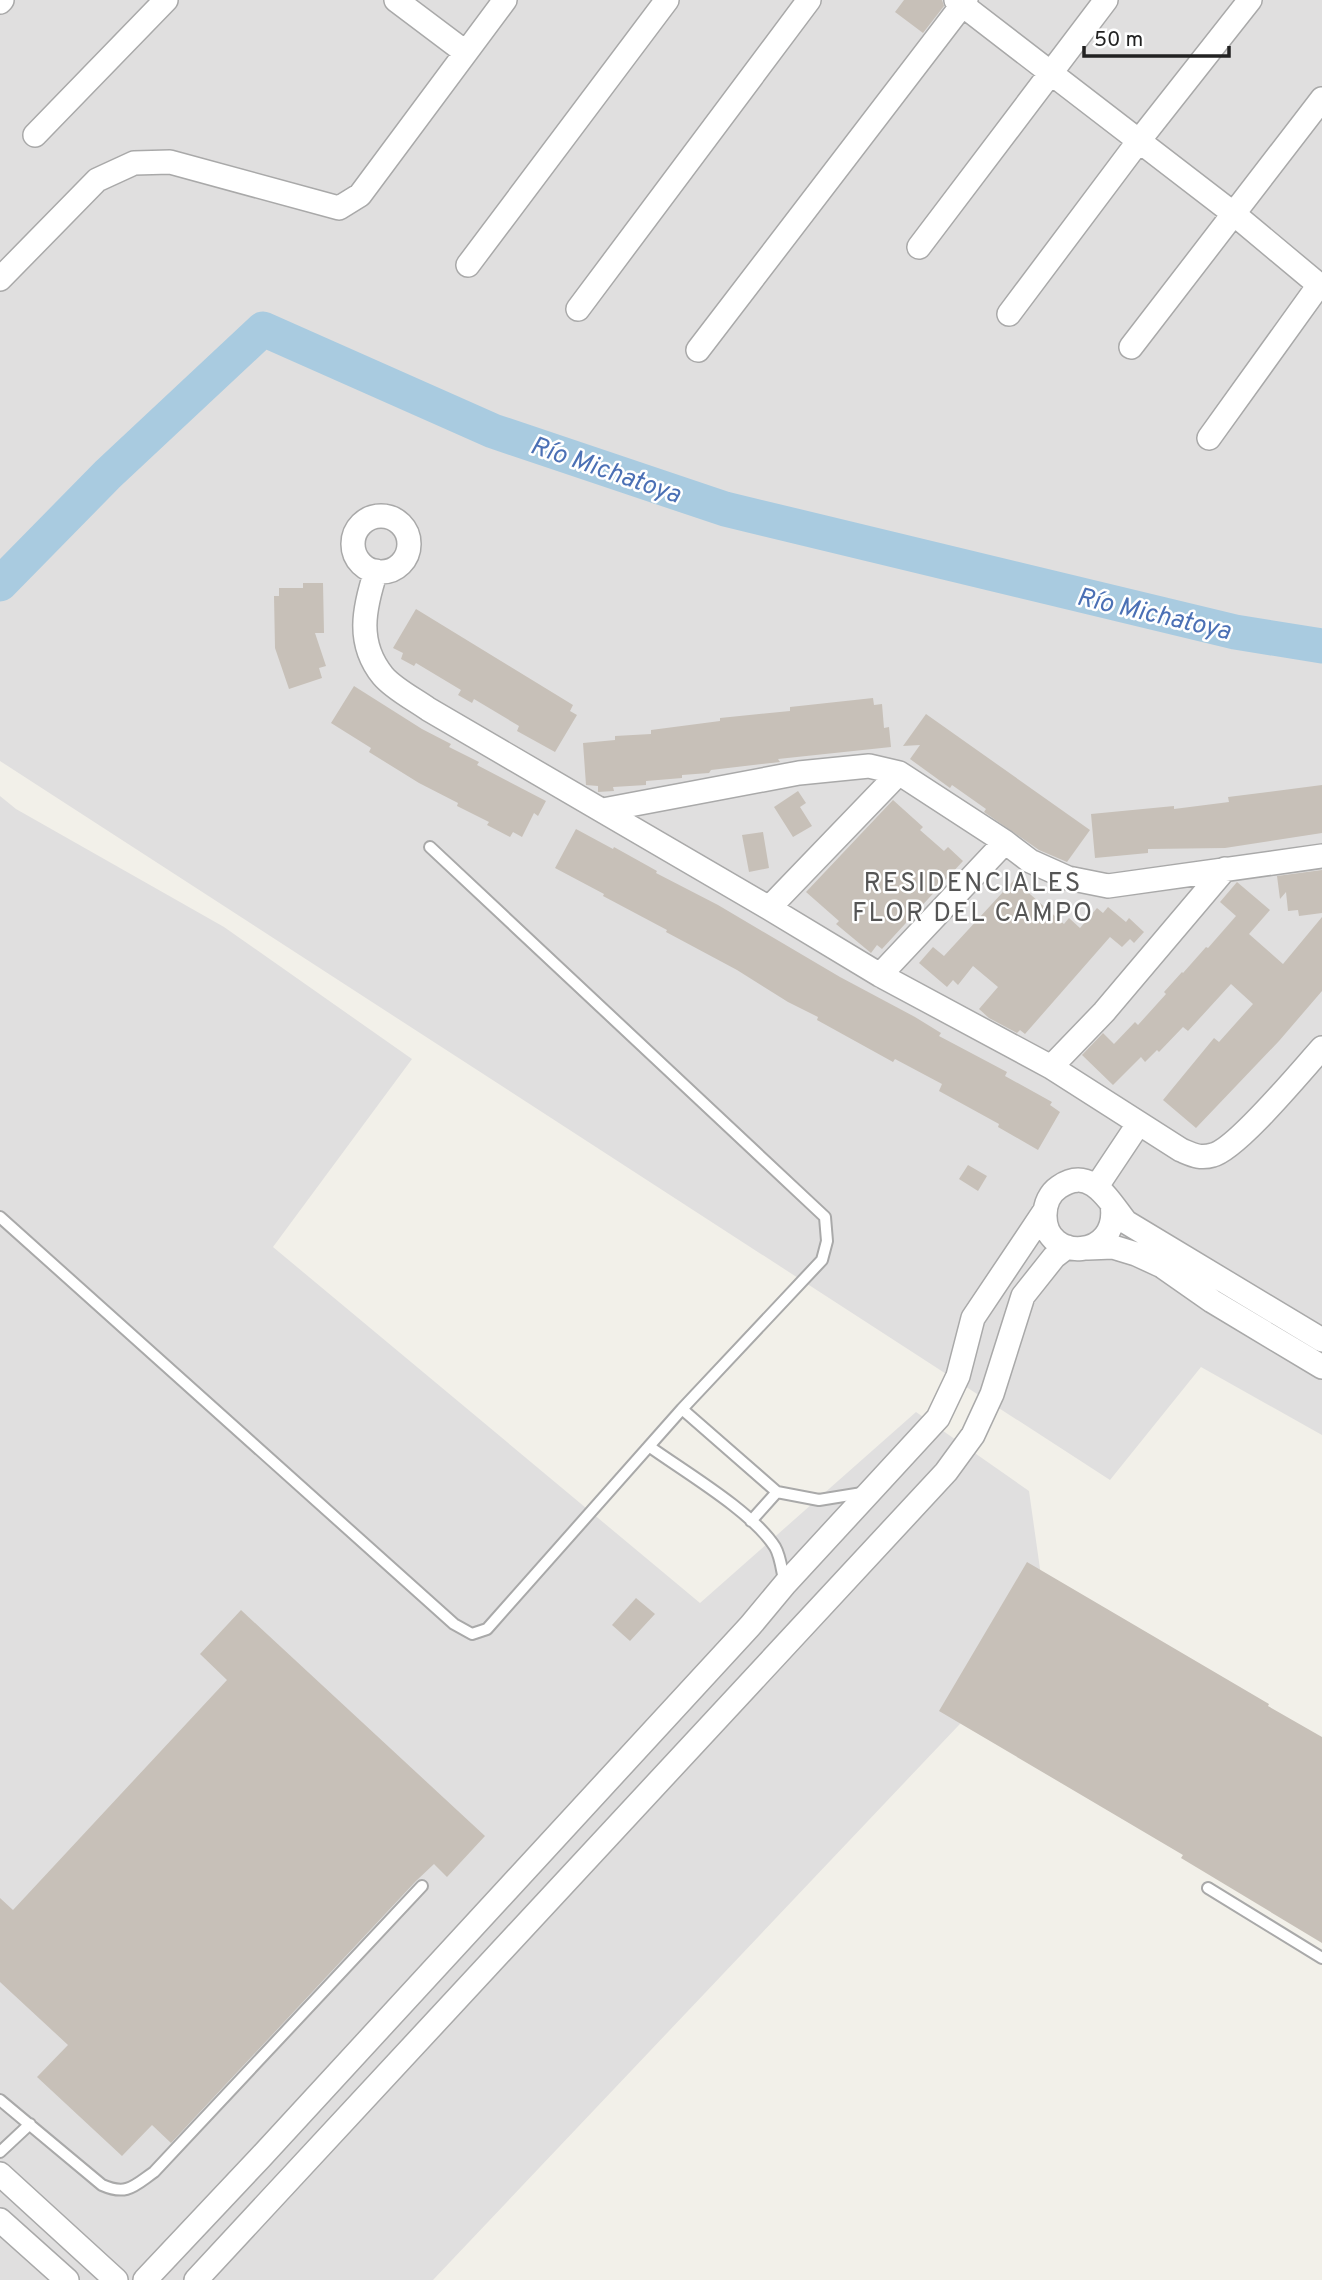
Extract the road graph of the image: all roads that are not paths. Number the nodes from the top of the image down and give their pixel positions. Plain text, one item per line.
1 (166, 0) edge
2 (396, 0) edge
3 (505, 0) edge
4 (667, 0) edge
5 (809, 0) edge
6 (1106, 0) edge
7 (1250, 0) edge
8 (962, 2) edge
9 (465, 52) junction
10 (1052, 73) junction
11 (1322, 99) edge
12 (35, 135) dead end
13 (1138, 142) junction
14 (1234, 214) junction
15 (919, 247) dead end
16 (468, 265) dead end
17 (0, 279) edge
18 (1320, 285) edge
19 (578, 309) dead end
20 (1009, 314) dead end
21 (1131, 347) dead end
22 (698, 350) dead end
23 (1209, 438) dead end
24 (376, 571) dead end
25 (899, 773) junction
26 (603, 810) junction
27 (1005, 842) junction
28 (430, 847) dead end
29 (1322, 856) edge
30 (1225, 869) junction
31 (769, 908) junction
32 (880, 975) junction
33 (1322, 1048) edge
34 (1051, 1067) junction
35 (1139, 1123) junction
36 (1097, 1186) junction
37 (1112, 1204) junction
38 (1044, 1212) junction
39 (0, 1217) edge
40 (1078, 1248) junction
41 (1322, 1340) edge
42 (1322, 1367) edge
43 (682, 1409) junction
44 (650, 1447) junction
45 (777, 1492) junction
46 (872, 1492) junction
47 (751, 1521) junction
48 (785, 1584) junction
49 (422, 1886) dead end
50 (1208, 1888) dead end
51 (1322, 1958) edge
52 (0, 2100) edge
53 (30, 2124) junction
54 (0, 2152) edge
55 (0, 2174) edge
56 (0, 2220) edge
57 (66, 2280) edge
58 (117, 2280) edge
59 (145, 2280) edge
60 (196, 2280) edge

1 - 12 street
2 - 9 street
3 - 9 street
4 - 16 street
5 - 19 street
6 - 10 street
7 - 13 street
8 - 10 street
8 - 22 street
9 - 17 street
10 - 13 street
10 - 15 street
11 - 14 street
13 - 14 street
13 - 20 street
14 - 18 street
14 - 21 street
18 - 23 street
24 - 26 street
25 - 26 street
25 - 27 street
25 - 31 street
26 - 31 street
27 - 30 street
27 - 32 street
28 - 43 lane
29 - 30 street
30 - 34 street
31 - 32 street
32 - 34 street
33 - 35 street
34 - 35 street
35 - 36 street
36 - 37 street
36 - 38 street
37 - 40 street
37 - 41 street
38 - 40 street
38 - 46 street
39 - 44 lane
40 - 42 street
40 - 60 street
43 - 44 lane
43 - 45 lane
44 - 47 lane
45 - 46 lane
45 - 47 lane
46 - 48 street
47 - 48 lane
48 - 59 street
49 - 53 lane
50 - 51 lane
52 - 53 lane
53 - 54 lane
55 - 58 street
56 - 57 street

